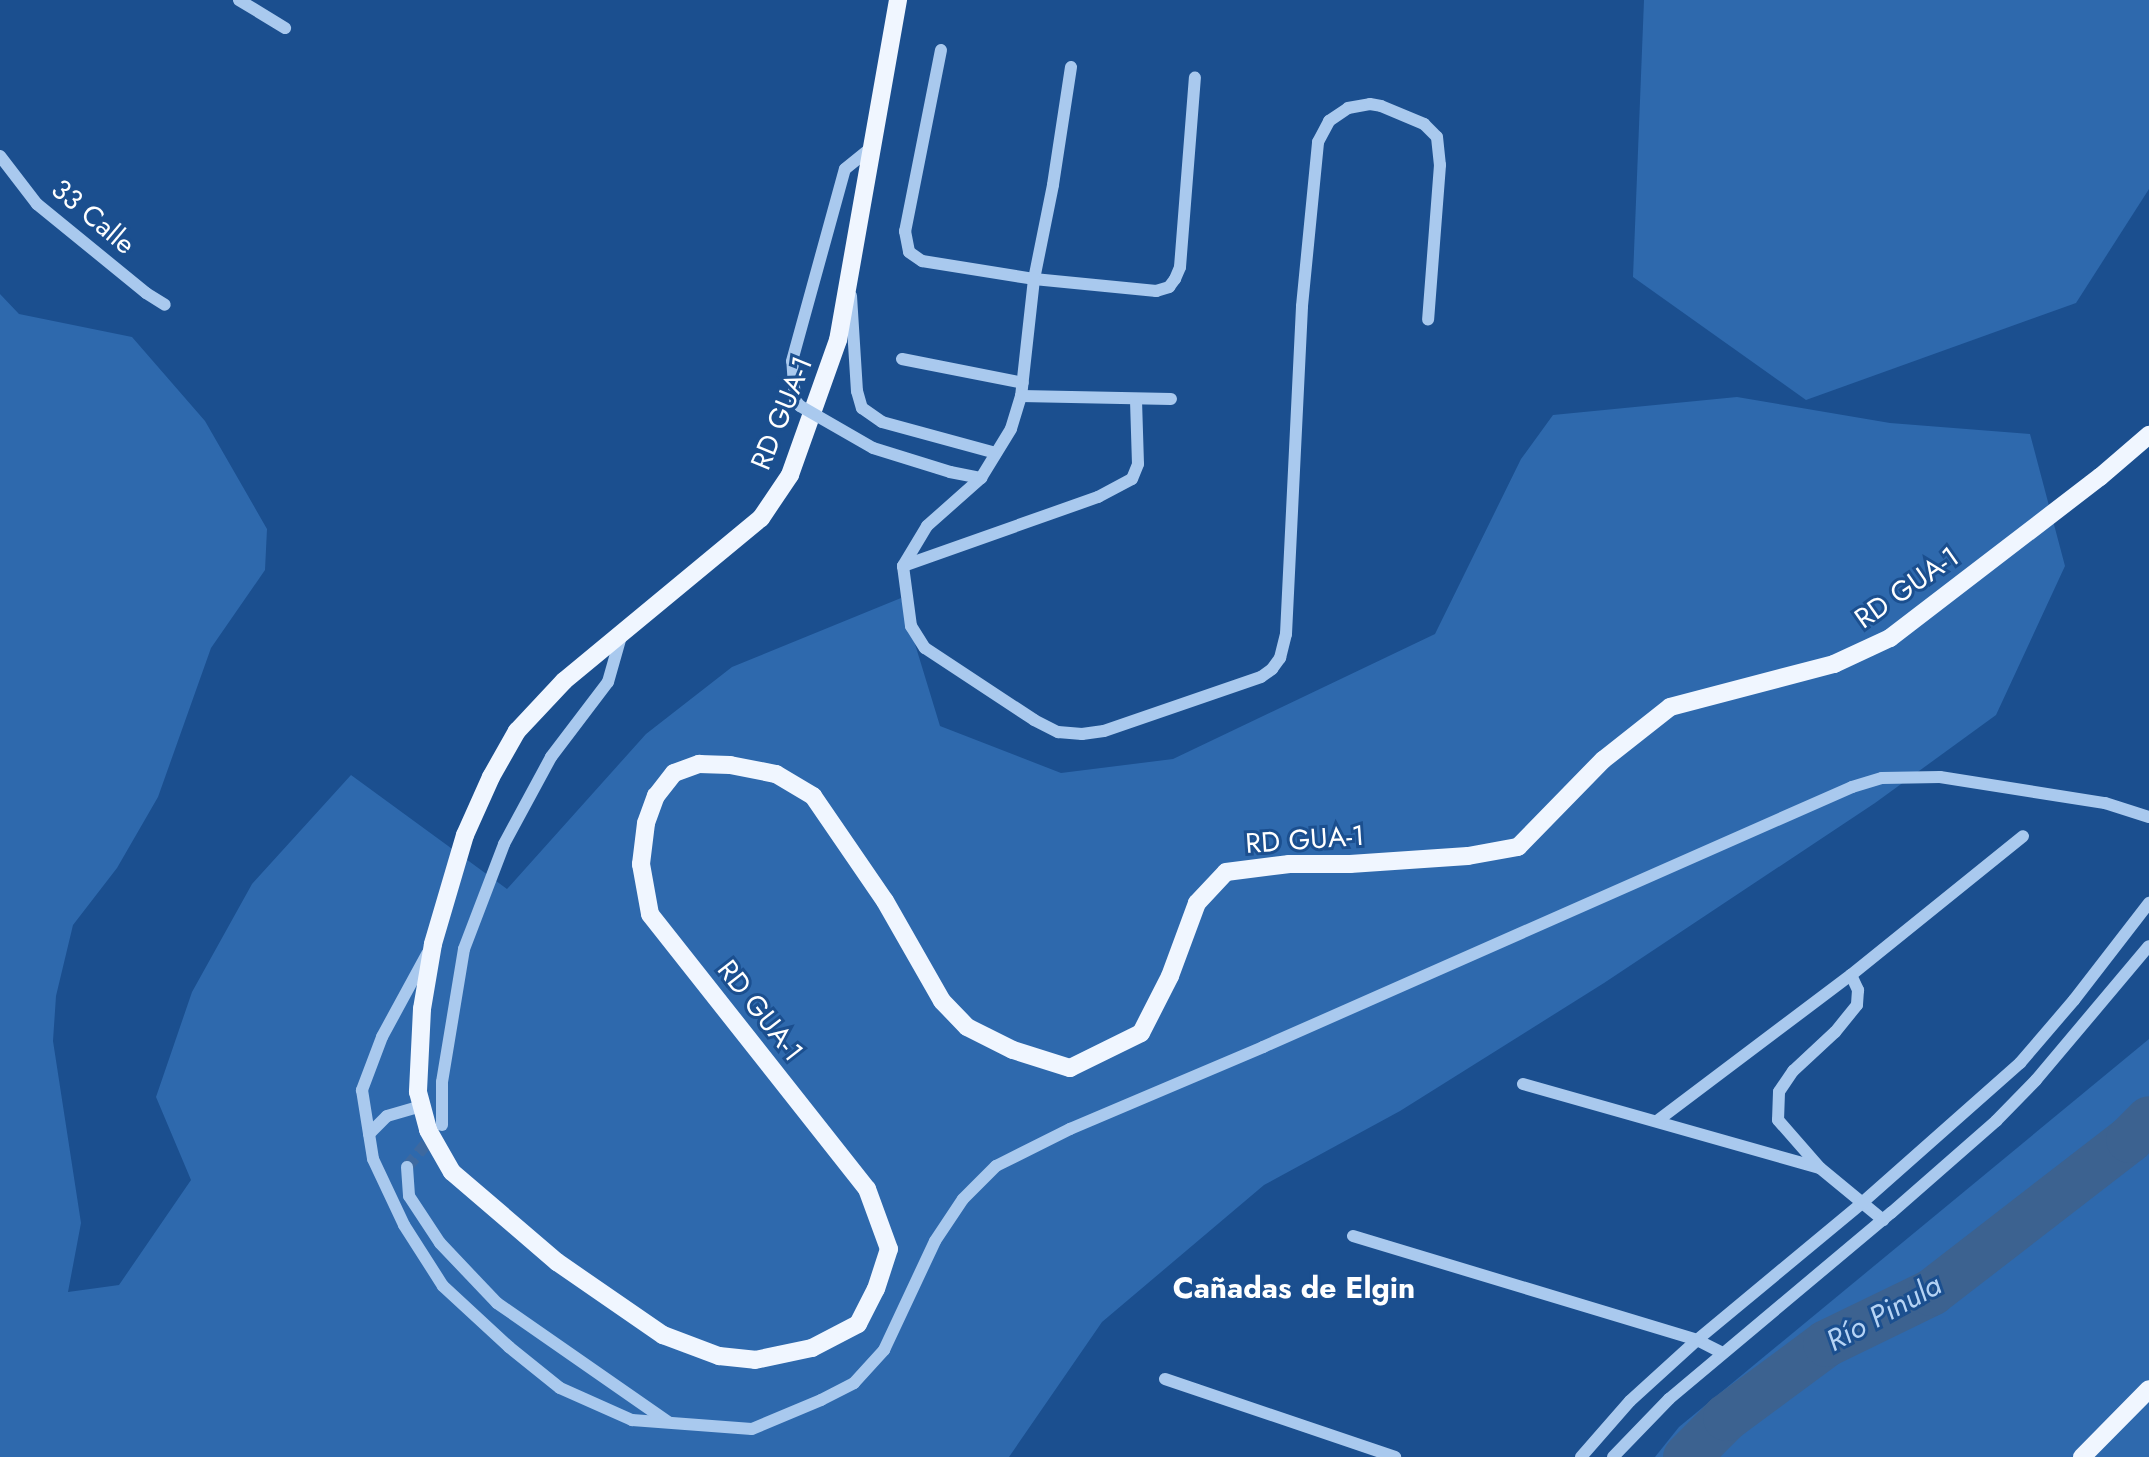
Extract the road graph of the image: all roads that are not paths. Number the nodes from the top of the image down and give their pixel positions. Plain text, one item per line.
1 (239, 0) edge
2 (898, 0) edge
3 (285, 29) dead end
4 (940, 50) dead end
5 (1071, 66) dead end
6 (1195, 78) dead end
7 (871, 148) junction
8 (0, 156) edge
9 (850, 274) junction
10 (1034, 279) junction
11 (165, 305) dead end
12 (1428, 320) dead end
13 (902, 359) dead end
14 (1022, 389) junction
15 (1171, 399) dead end
16 (1136, 401) junction
17 (2149, 435) edge
18 (996, 453) junction
19 (981, 478) junction
20 (903, 566) junction
21 (622, 632) junction
22 (2149, 817) edge
23 (2023, 836) dead end
24 (2149, 903) edge
25 (433, 943) junction
26 (2149, 946) edge
27 (1851, 975) junction
28 (1523, 1084) dead end
29 (421, 1106) junction
30 (1657, 1121) junction
31 (442, 1125) tunnel mouth
32 (369, 1134) junction
33 (407, 1167) dead end
34 (1820, 1168) junction
35 (1863, 1202) junction
36 (1883, 1220) junction
37 (1353, 1236) dead end
38 (1697, 1340) junction
39 (1722, 1353) junction
40 (1165, 1379) dead end
41 (2149, 1389) edge
42 (671, 1424) junction
43 (1395, 1457) edge
44 (1581, 1457) edge
45 (1613, 1457) edge
46 (2082, 1457) edge

1 - 3 street
2 - 7 main road, RD GUA-1
4 - 10 street
5 - 10 street
6 - 10 street
7 - 9 main road, RD GUA-1
7 - 19 street, bridge
8 - 11 street, 33 Calle
9 - 18 street
9 - 21 main road, RD GUA-1
10 - 14 street
12 - 20 street
13 - 14 street
14 - 16 street
14 - 18 street
15 - 16 street
16 - 20 street
17 - 29 main road, RD GUA-1
18 - 19 street
19 - 20 street
21 - 25 main road, RD GUA-1
21 - 31 street
22 - 42 street
23 - 27 street
24 - 35 street
25 - 29 main road, RD GUA-1
25 - 32 street
26 - 36 street
27 - 30 street
27 - 34 street
28 - 30 street
29 - 32 street
30 - 34 street
32 - 42 street
33 - 42 street
34 - 35 street
35 - 36 street
35 - 38 street
36 - 39 street
37 - 38 street
38 - 39 street
38 - 44 street
39 - 45 street
40 - 43 street
41 - 46 main road

